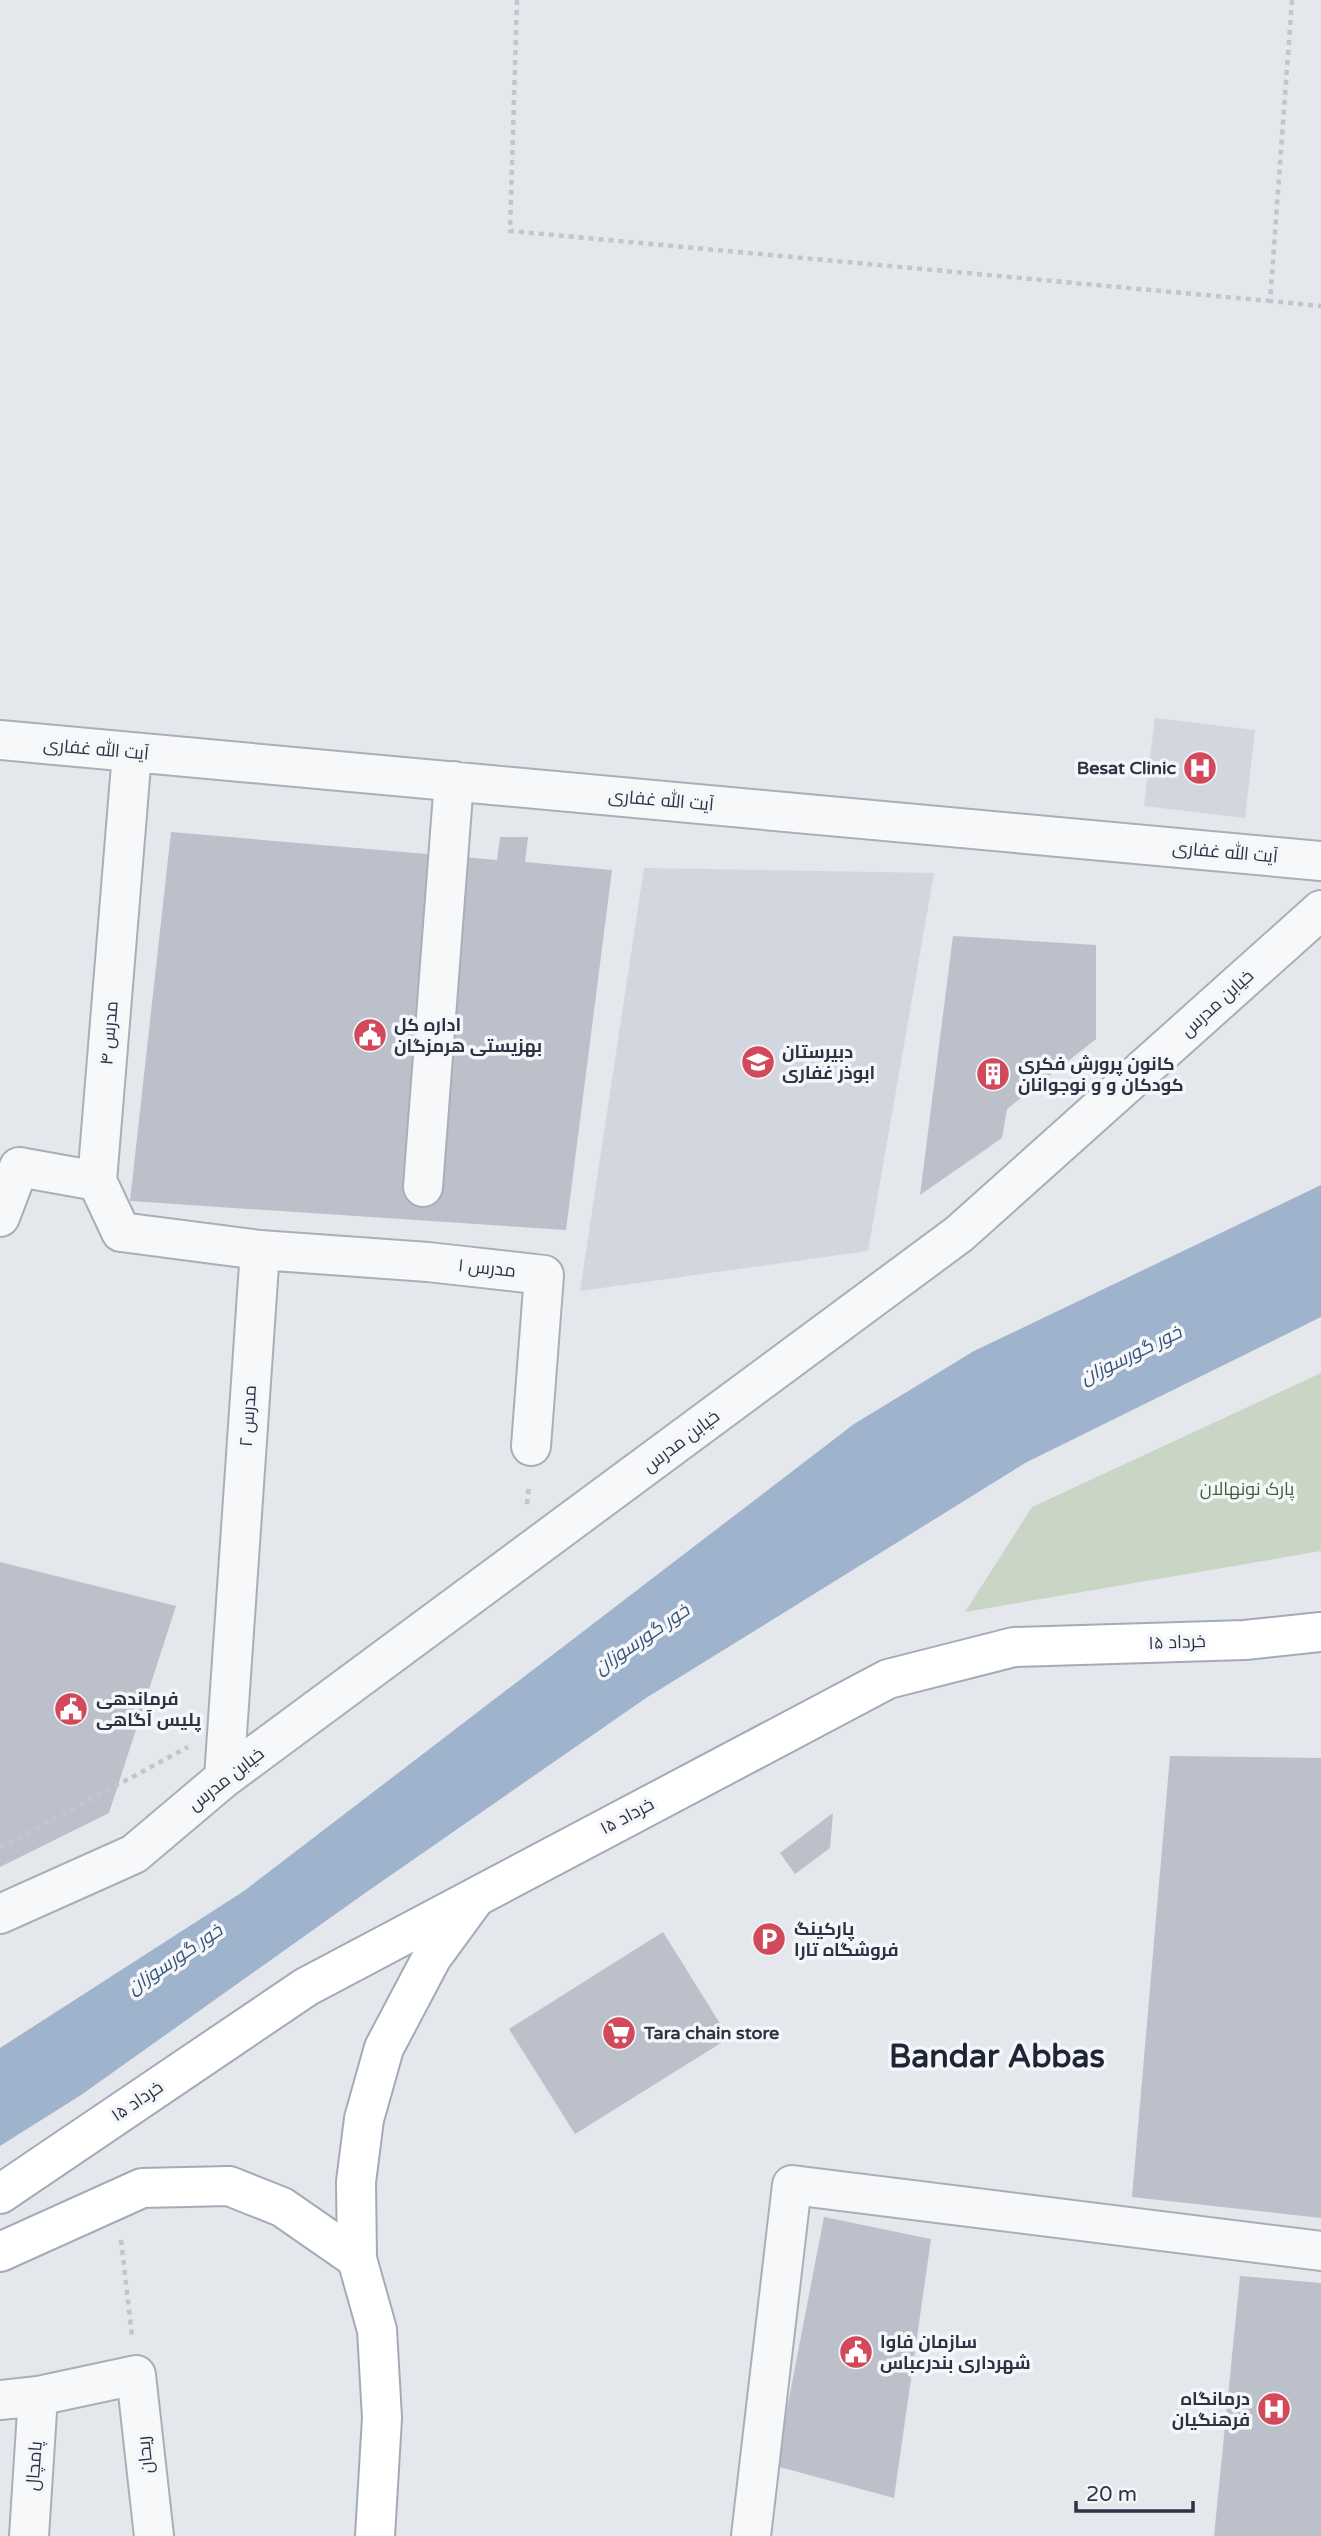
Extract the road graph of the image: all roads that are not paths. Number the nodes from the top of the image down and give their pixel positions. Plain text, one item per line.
1 (0, 740) edge
2 (132, 753) junction
3 (454, 781) junction
4 (1321, 861) edge
5 (1321, 911) edge
6 (97, 1181) junction
7 (423, 1186) dead end
8 (0, 1217) edge
9 (260, 1250) junction
10 (531, 1446) dead end
11 (1321, 1632) edge
12 (1245, 1640) junction
13 (1321, 1661) edge
14 (224, 1778) junction
15 (479, 1894) junction
16 (0, 1914) edge
17 (0, 2194) edge
18 (1321, 2250) edge
19 (0, 2252) edge
20 (357, 2259) junction
21 (38, 2396) junction
22 (0, 2400) edge
23 (29, 2536) edge
24 (154, 2536) edge
25 (375, 2536) edge
26 (751, 2536) edge

1 - 2 street, آیت الله غفاری
2 - 3 street, آیت الله غفاری
2 - 6 street, مدرس ۴
3 - 4 street, آیت الله غفاری
3 - 7 street
5 - 14 street, خیابن مدرس
6 - 8 street
6 - 9 street
9 - 10 street, مدرس ۱
9 - 14 street, مدرس ۲
11 - 12 main road, ۱۵ خرداد
12 - 13 main road
12 - 15 main road, ۱۵ خرداد
14 - 16 street, خیابن مدرس
15 - 17 main road, ۱۵ خرداد
15 - 20 main road
18 - 26 street
19 - 20 main road
20 - 25 main road
21 - 22 street
21 - 23 street, پامچال
21 - 24 street, ریحان

